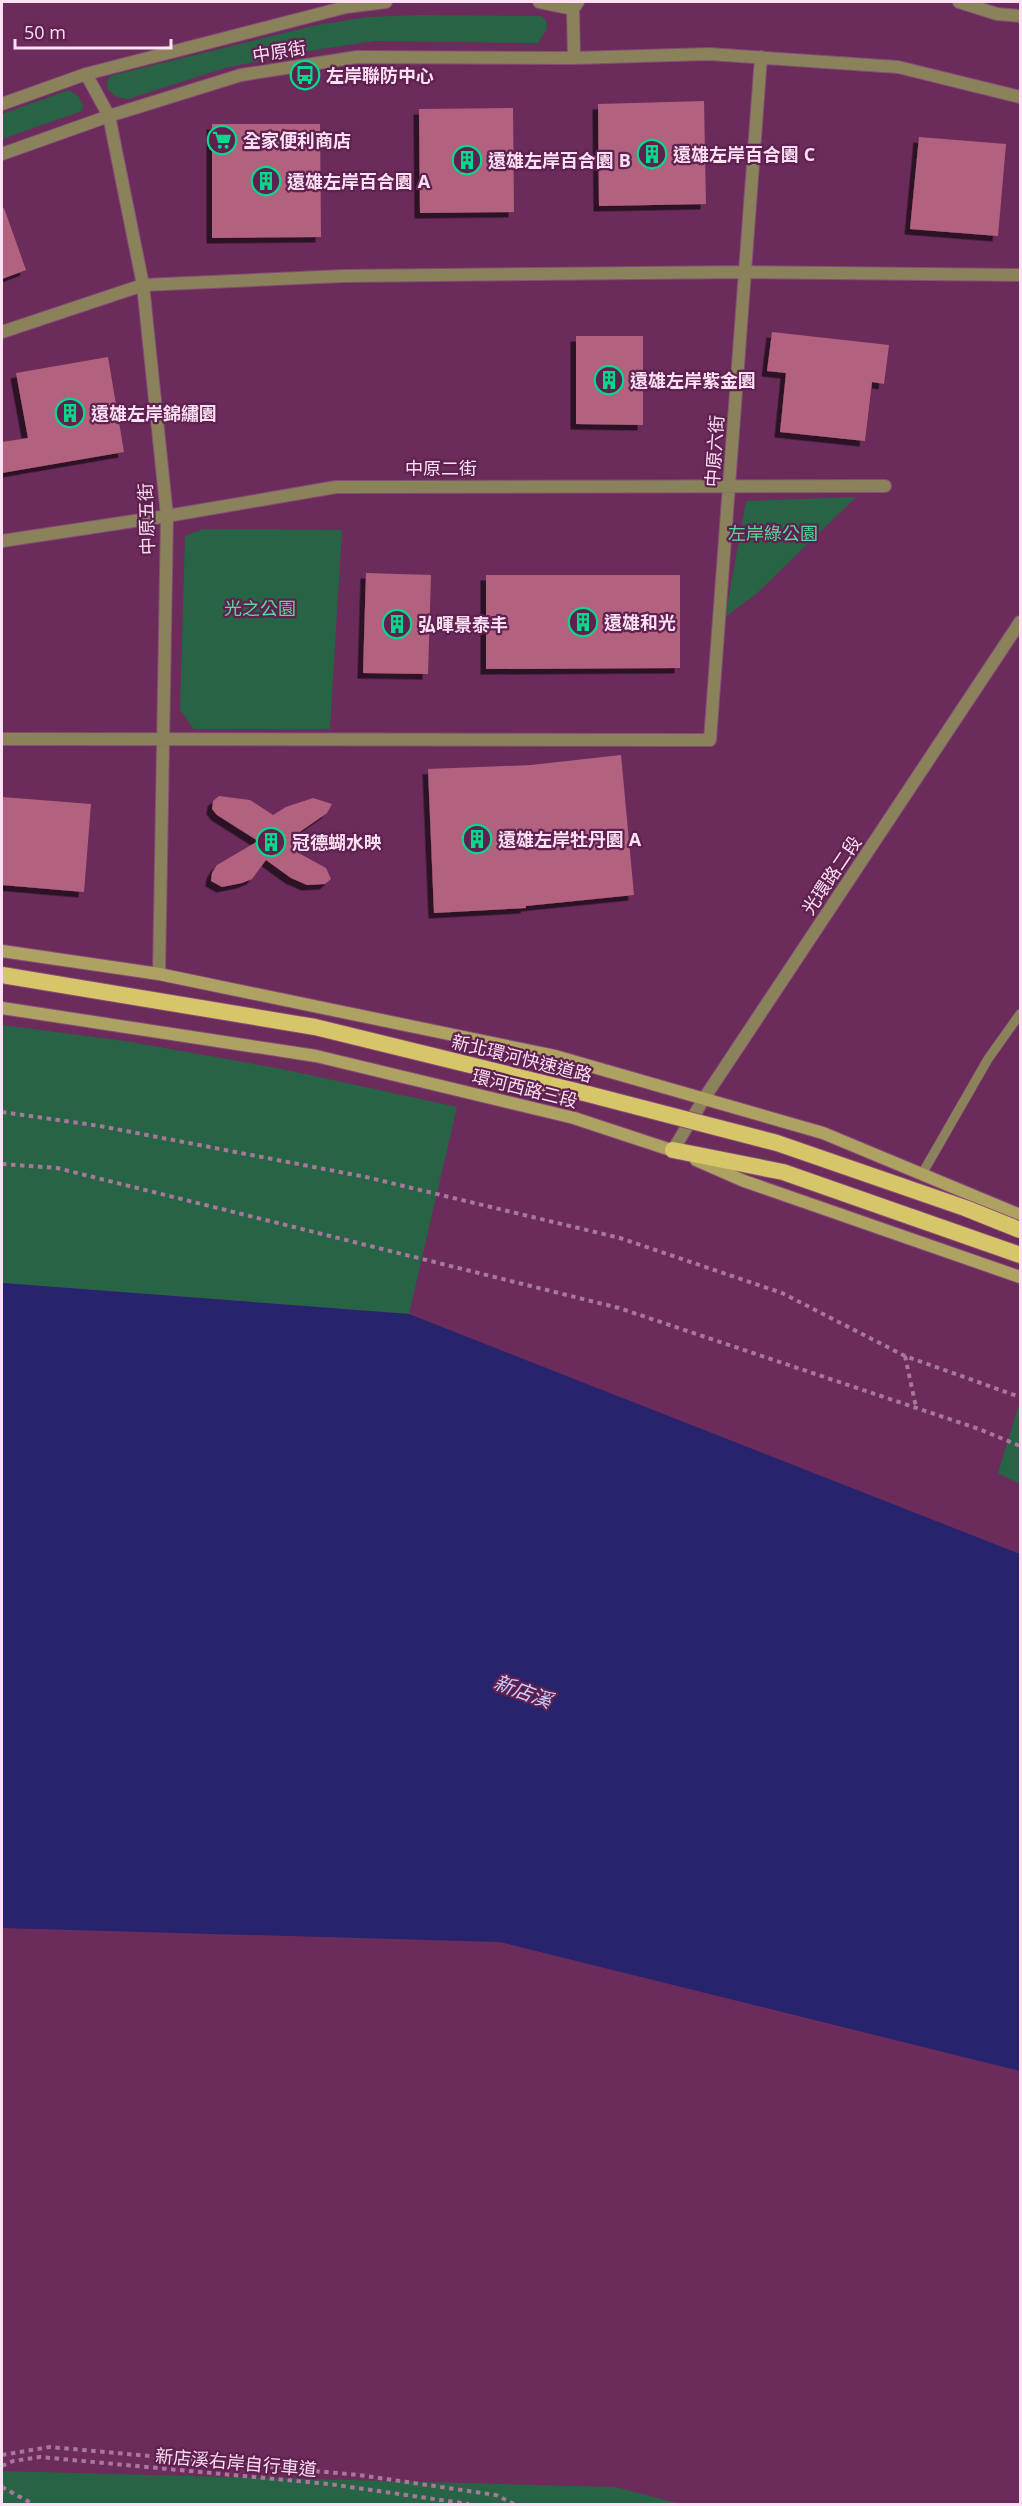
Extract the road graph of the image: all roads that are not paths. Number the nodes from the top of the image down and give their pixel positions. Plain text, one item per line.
1 (386, 2) edge
2 (539, 2) edge
3 (958, 2) edge
4 (575, 5) edge
5 (1020, 16) edge
6 (761, 57) junction
7 (574, 58) junction
8 (86, 74) junction
9 (1020, 97) edge
10 (2, 104) edge
11 (109, 116) junction
12 (2, 154) edge
13 (745, 272) junction
14 (1020, 275) edge
15 (143, 285) junction
16 (2, 332) edge
17 (729, 485) junction
18 (885, 486) dead end
19 (167, 516) junction
20 (2, 541) edge
21 (1020, 622) edge
22 (2, 740) edge
23 (162, 741) junction
24 (2, 951) edge
25 (159, 974) junction
26 (2, 975) edge
27 (2, 1008) edge
28 (1020, 1014) edge
29 (705, 1097) junction
30 (673, 1150) junction
31 (922, 1174) junction
32 (1020, 1215) edge
33 (1020, 1230) edge
34 (1020, 1255) edge
35 (1020, 1277) edge

1 - 8 street
2 - 4 street
3 - 5 street
4 - 7 street
6 - 7 street, 中原街
6 - 9 street, 中原街
6 - 13 street, 中原六街
7 - 11 street, 中原街
8 - 10 street
8 - 11 street, 中原五街
11 - 12 street, 中原街
11 - 15 street, 中原五街
13 - 14 street
13 - 15 street
13 - 17 street, 中原六街
15 - 16 street
15 - 19 street, 中原五街
17 - 18 street, 中原二街
17 - 19 street, 中原二街
17 - 23 street, 中原六街
19 - 20 street, 中原二街
19 - 23 street, 中原五街
21 - 29 street, 光環路二段
22 - 23 street
23 - 25 street, 中原五街
24 - 25 main road, 環河西路三段
25 - 29 main road, 環河西路三段
26 - 33 highway, 新北環河快速道路, bridge
27 - 30 main road, 環河西路三段
28 - 31 lane
29 - 30 street, 光環路二段
29 - 31 main road, 環河西路三段
30 - 34 highway
30 - 35 main road, 環河西路三段
31 - 32 main road, 環河西路三段

